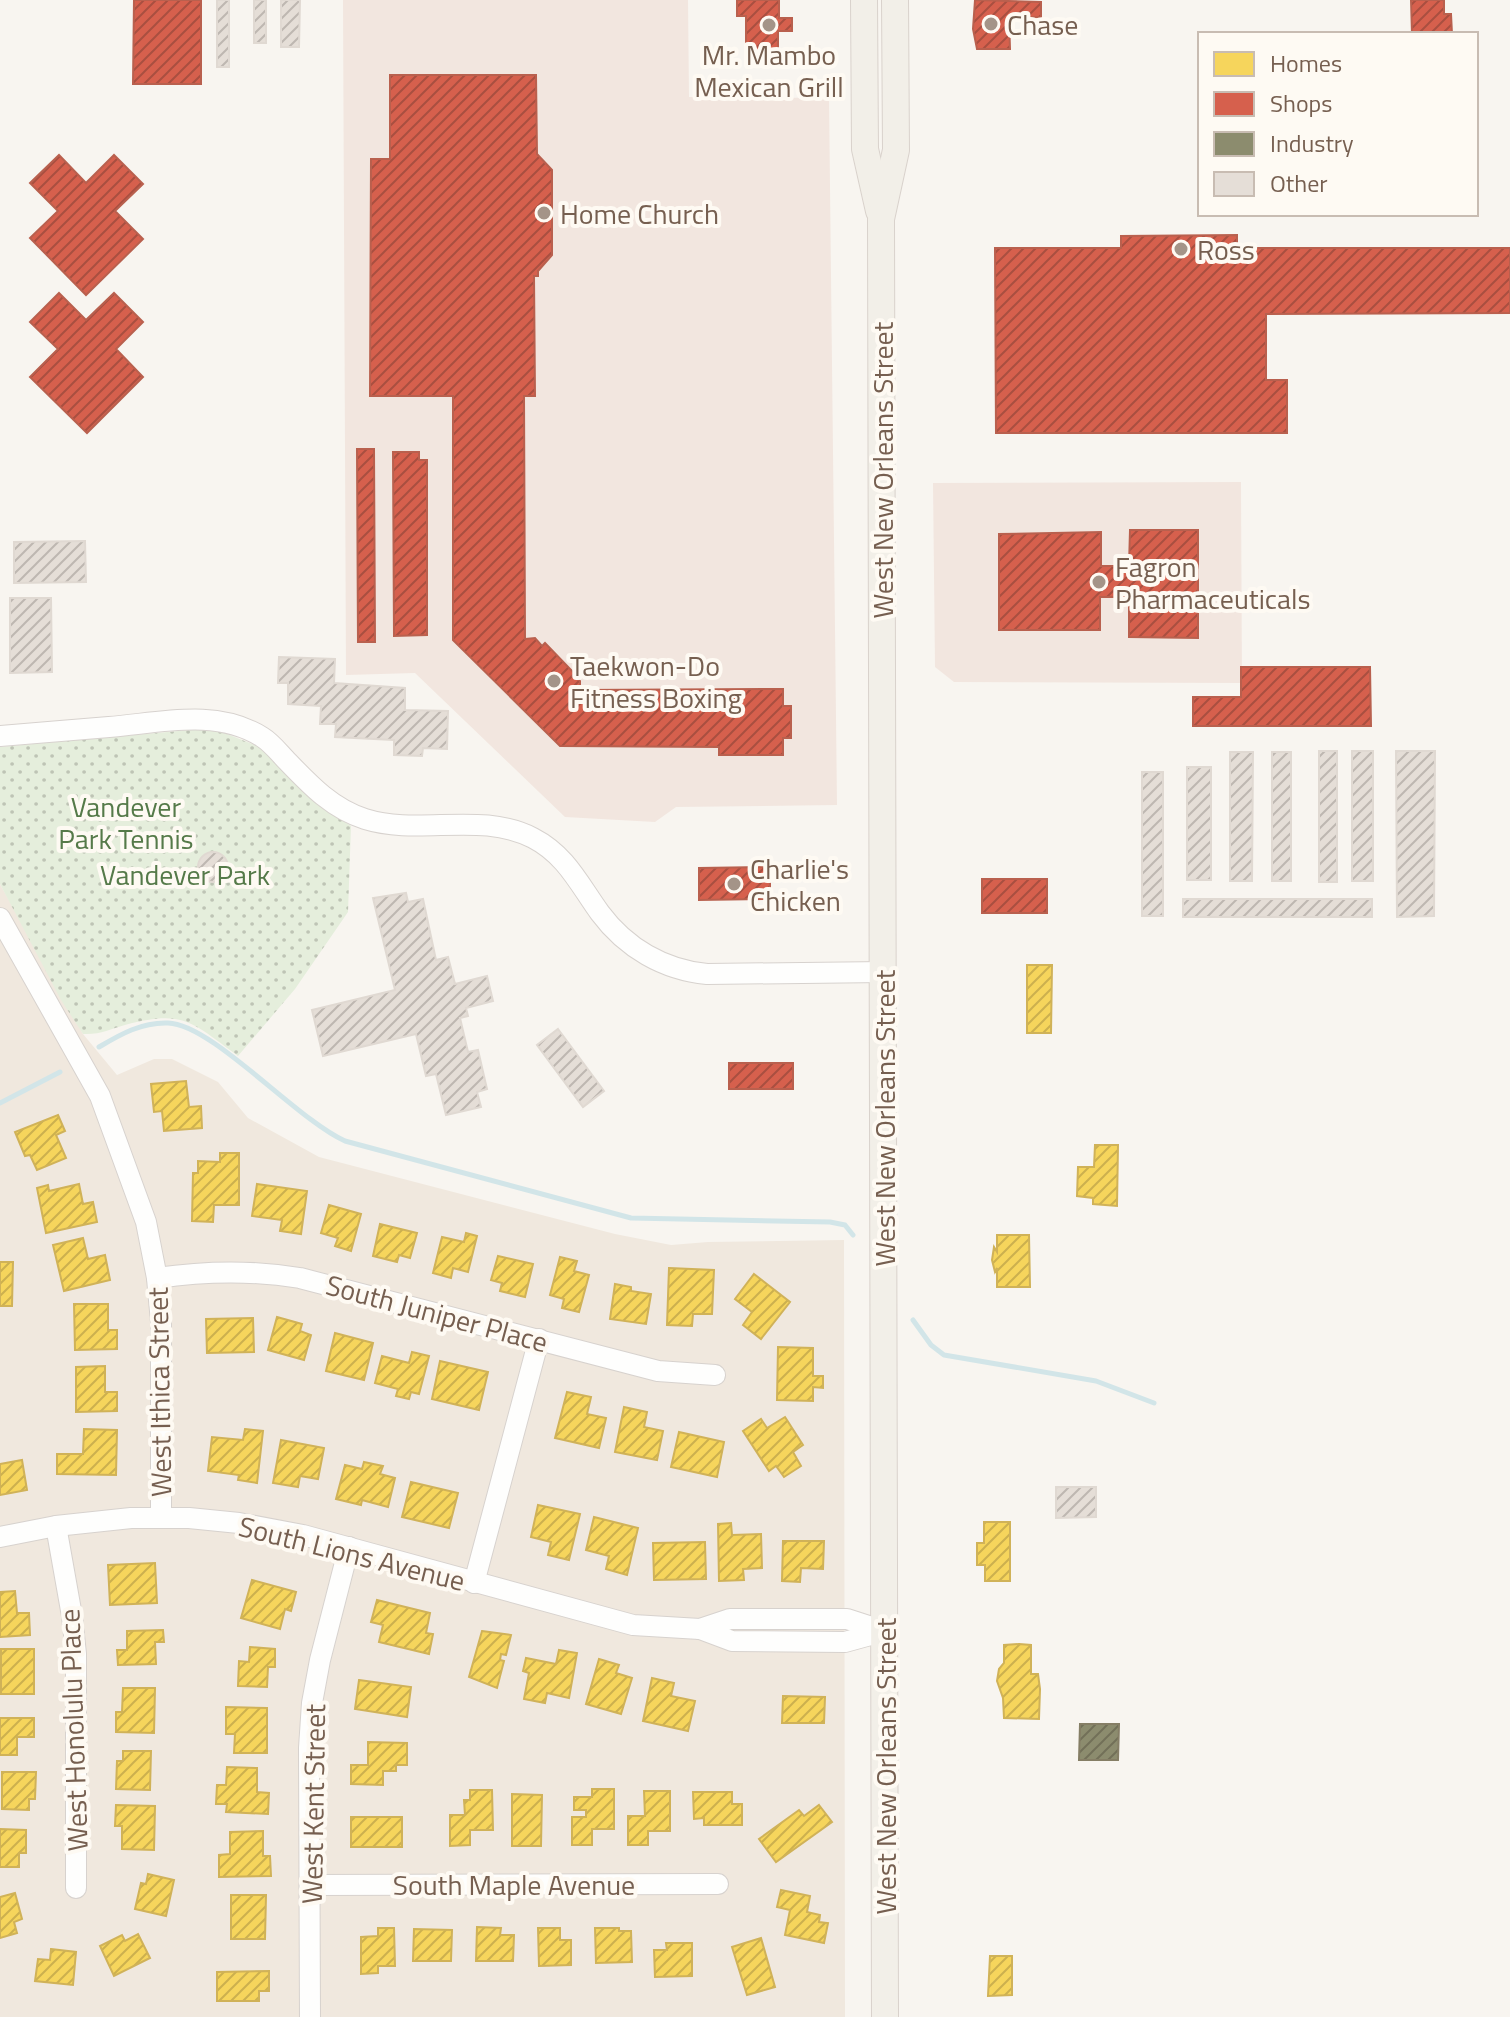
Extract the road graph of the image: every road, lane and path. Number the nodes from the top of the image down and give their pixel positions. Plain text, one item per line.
1 (864, 0) edge
2 (895, 0) edge
3 (881, 219) junction
4 (0, 736) edge
5 (0, 918) edge
6 (884, 972) junction
7 (157, 1278) junction
8 (539, 1339) junction
9 (715, 1375) dead end
10 (161, 1517) junction
11 (56, 1526) junction
12 (0, 1537) edge
13 (349, 1547) junction
14 (474, 1583) junction
15 (885, 1631) junction
16 (718, 1884) dead end
17 (311, 1885) junction
18 (76, 1888) dead end
19 (310, 2017) edge
20 (885, 2017) edge

1 - 3 main road, West New Orleans Street
2 - 3 main road, West New Orleans Street
3 - 6 main road, West New Orleans Street
4 - 6 street
5 - 7 street, West Ithica Street
6 - 15 main road, West New Orleans Street
7 - 8 street, South Juniper Place
7 - 10 street, West Ithica Street
8 - 9 street, South Juniper Place
8 - 14 street
10 - 11 street, South Lions Avenue
10 - 13 street, South Lions Avenue
11 - 12 street, South Lions Avenue
11 - 18 street, West Honolulu Place
13 - 14 street, South Lions Avenue
13 - 17 street, West Kent Street
14 - 15 street, South Lions Avenue
15 - 20 main road, West New Orleans Street
16 - 17 street, South Maple Avenue
17 - 19 street, West Kent Street

